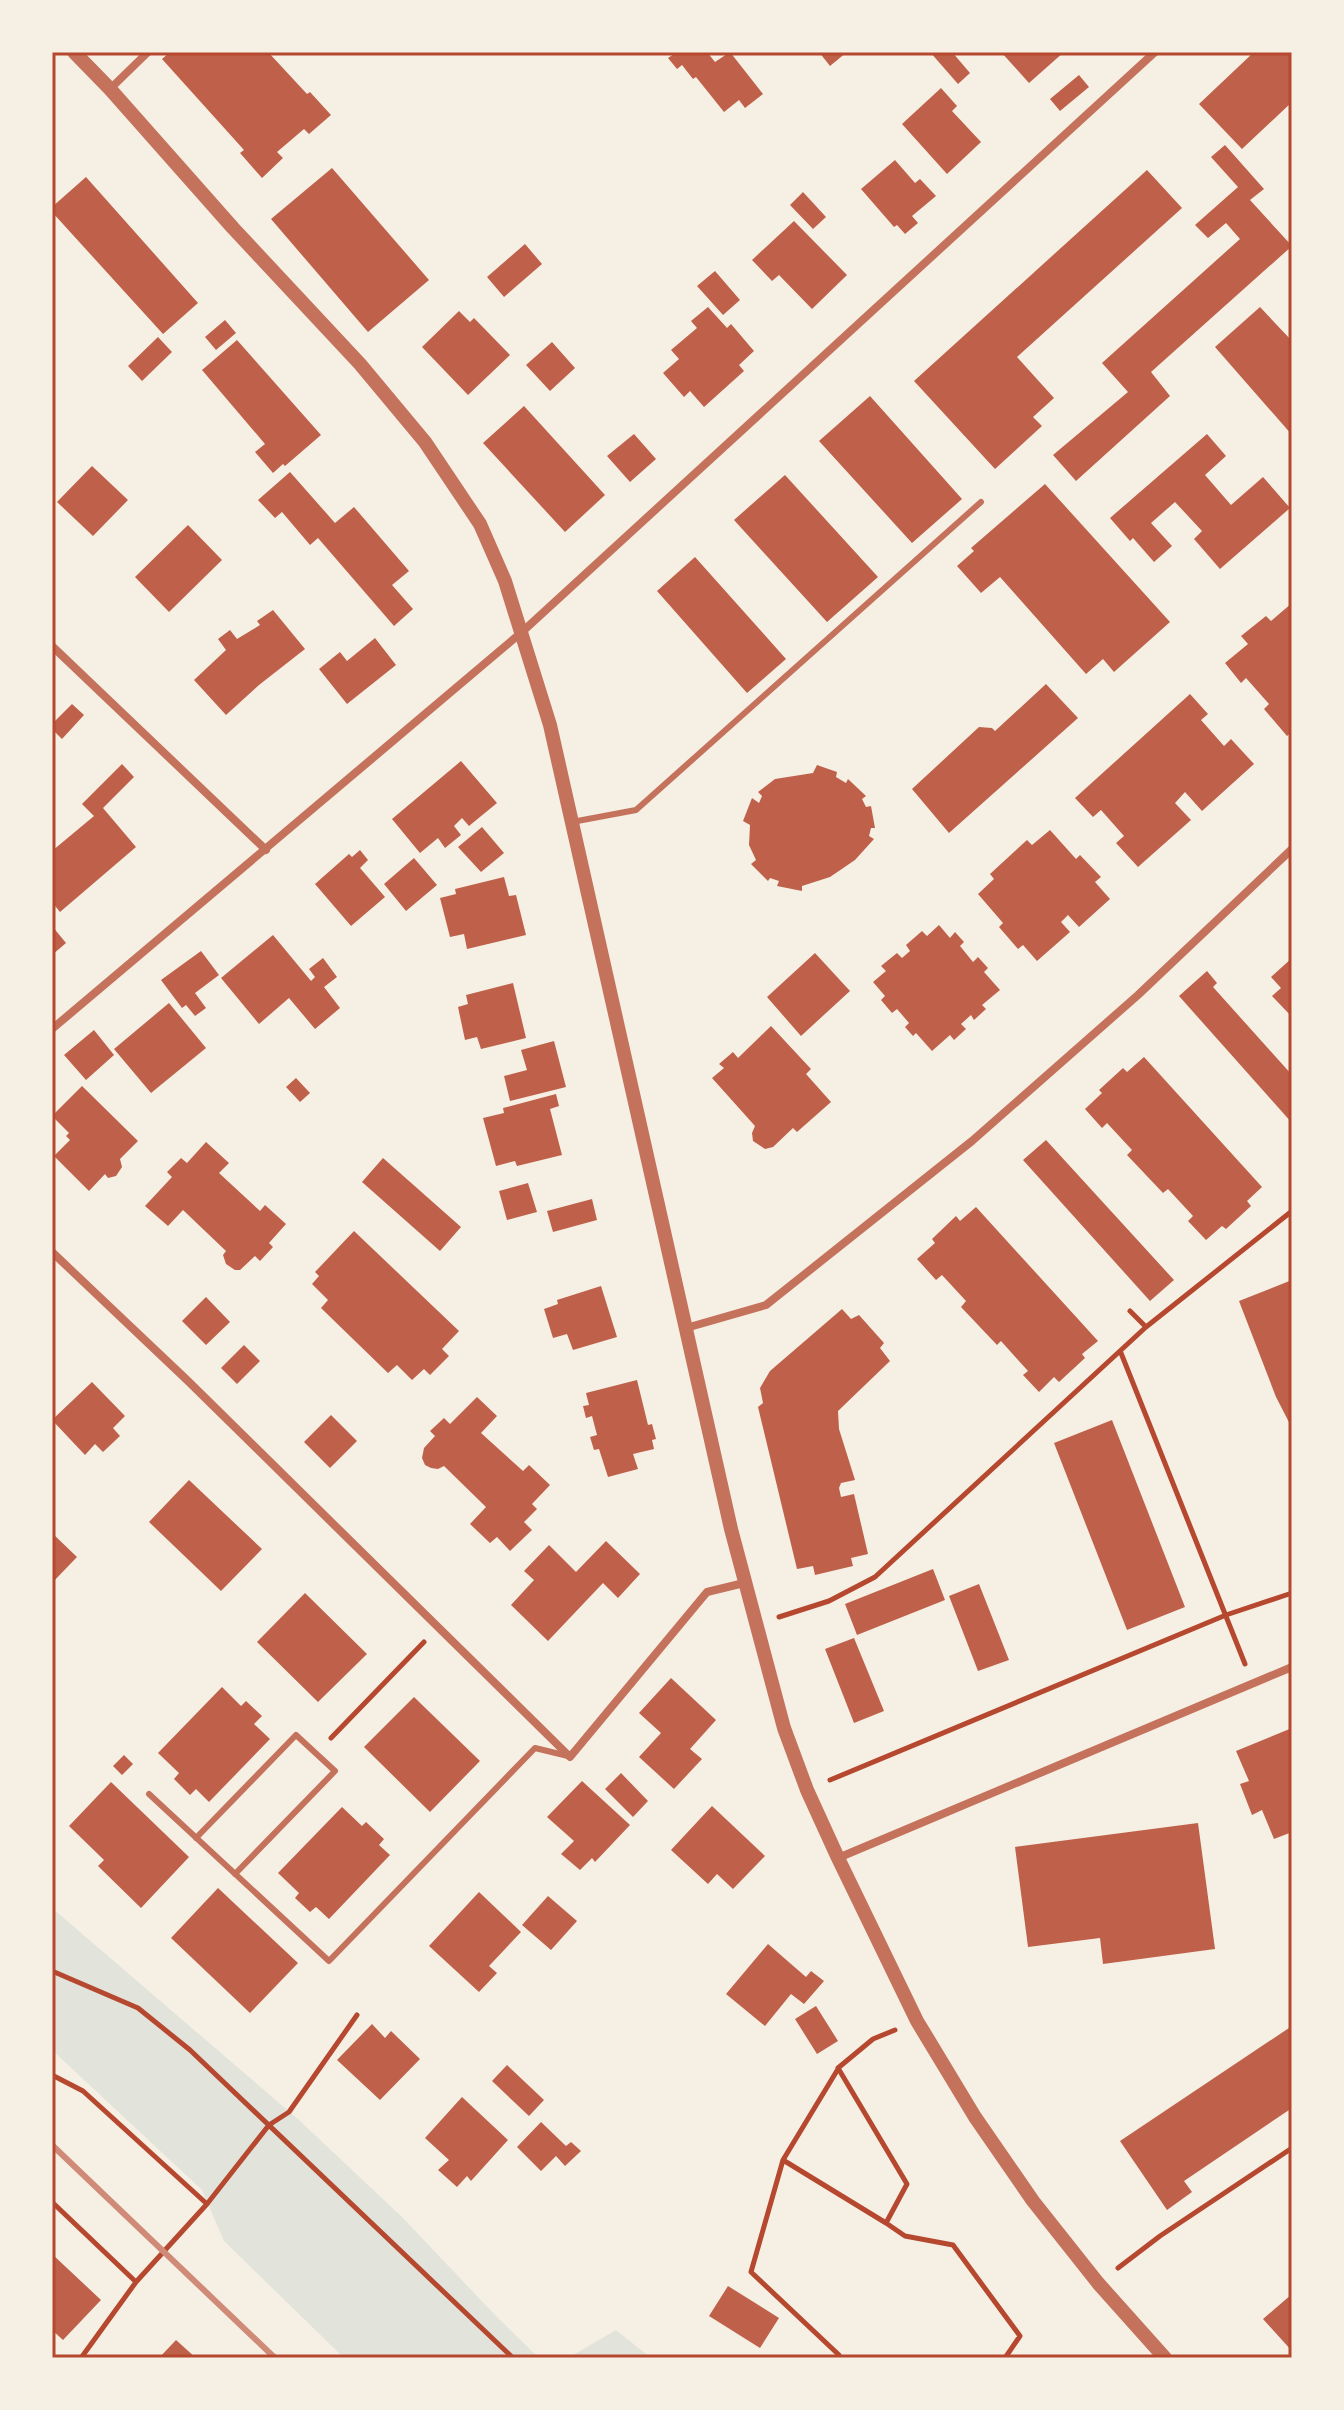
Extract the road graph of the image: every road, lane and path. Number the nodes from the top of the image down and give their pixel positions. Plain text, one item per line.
1 (74, 52) edge
2 (148, 52) edge
3 (1155, 52) edge
4 (110, 89) junction
5 (981, 502) dead end
6 (522, 632) junction
7 (52, 646) edge
8 (572, 822) junction
9 (1292, 849) edge
10 (266, 850) junction
11 (52, 1029) edge
12 (1292, 1211) edge
13 (52, 1252) edge
14 (1130, 1311) dead end
15 (1146, 1327) junction
16 (686, 1328) junction
17 (1121, 1353) junction
18 (744, 1583) junction
19 (1292, 1593) edge
20 (1226, 1615) junction
21 (757, 1624) junction
22 (439, 1628) junction
23 (1292, 1667) edge
24 (1253, 1684) junction
25 (316, 1753) junction
26 (570, 1757) junction
27 (807, 1790) junction
28 (149, 1794) dead end
29 (196, 1838) junction
30 (838, 1858) junction
31 (235, 1874) junction
32 (52, 1971) edge
33 (357, 2015) dead end
34 (917, 2021) junction
35 (838, 2068) junction
36 (52, 2075) edge
37 (269, 2125) junction
38 (1292, 2148) edge
39 (783, 2160) junction
40 (52, 2202) edge
41 (207, 2204) junction
42 (886, 2223) junction
43 (136, 2282) junction
44 (1098, 2283) junction
45 (839, 2357) edge
46 (81, 2358) edge
47 (513, 2358) edge
48 (1005, 2358) edge
49 (1165, 2358) edge

1 - 4 street
2 - 4 street
3 - 6 street
4 - 6 street
5 - 8 lane
6 - 8 street
6 - 10 street
7 - 10 street
8 - 16 street
9 - 16 street
10 - 11 street
12 - 15 path
13 - 22 street
14 - 15 path
15 - 17 path
16 - 18 street
17 - 20 path
17 - 21 path
18 - 21 street
18 - 26 street
19 - 20 path
20 - 24 path
20 - 27 path
21 - 27 street
22 - 25 path
22 - 26 street
23 - 24 street
24 - 30 street
25 - 29 lane
25 - 31 lane
26 - 31 lane
27 - 30 street
28 - 29 lane
29 - 31 lane
30 - 34 street
32 - 37 path
33 - 37 path
34 - 35 path
34 - 44 street
35 - 39 path
35 - 42 path
36 - 41 path
37 - 41 path
37 - 47 path
38 - 44 path
39 - 42 path
39 - 45 path
40 - 43 path
41 - 43 path
42 - 48 path
43 - 46 path
44 - 49 street

